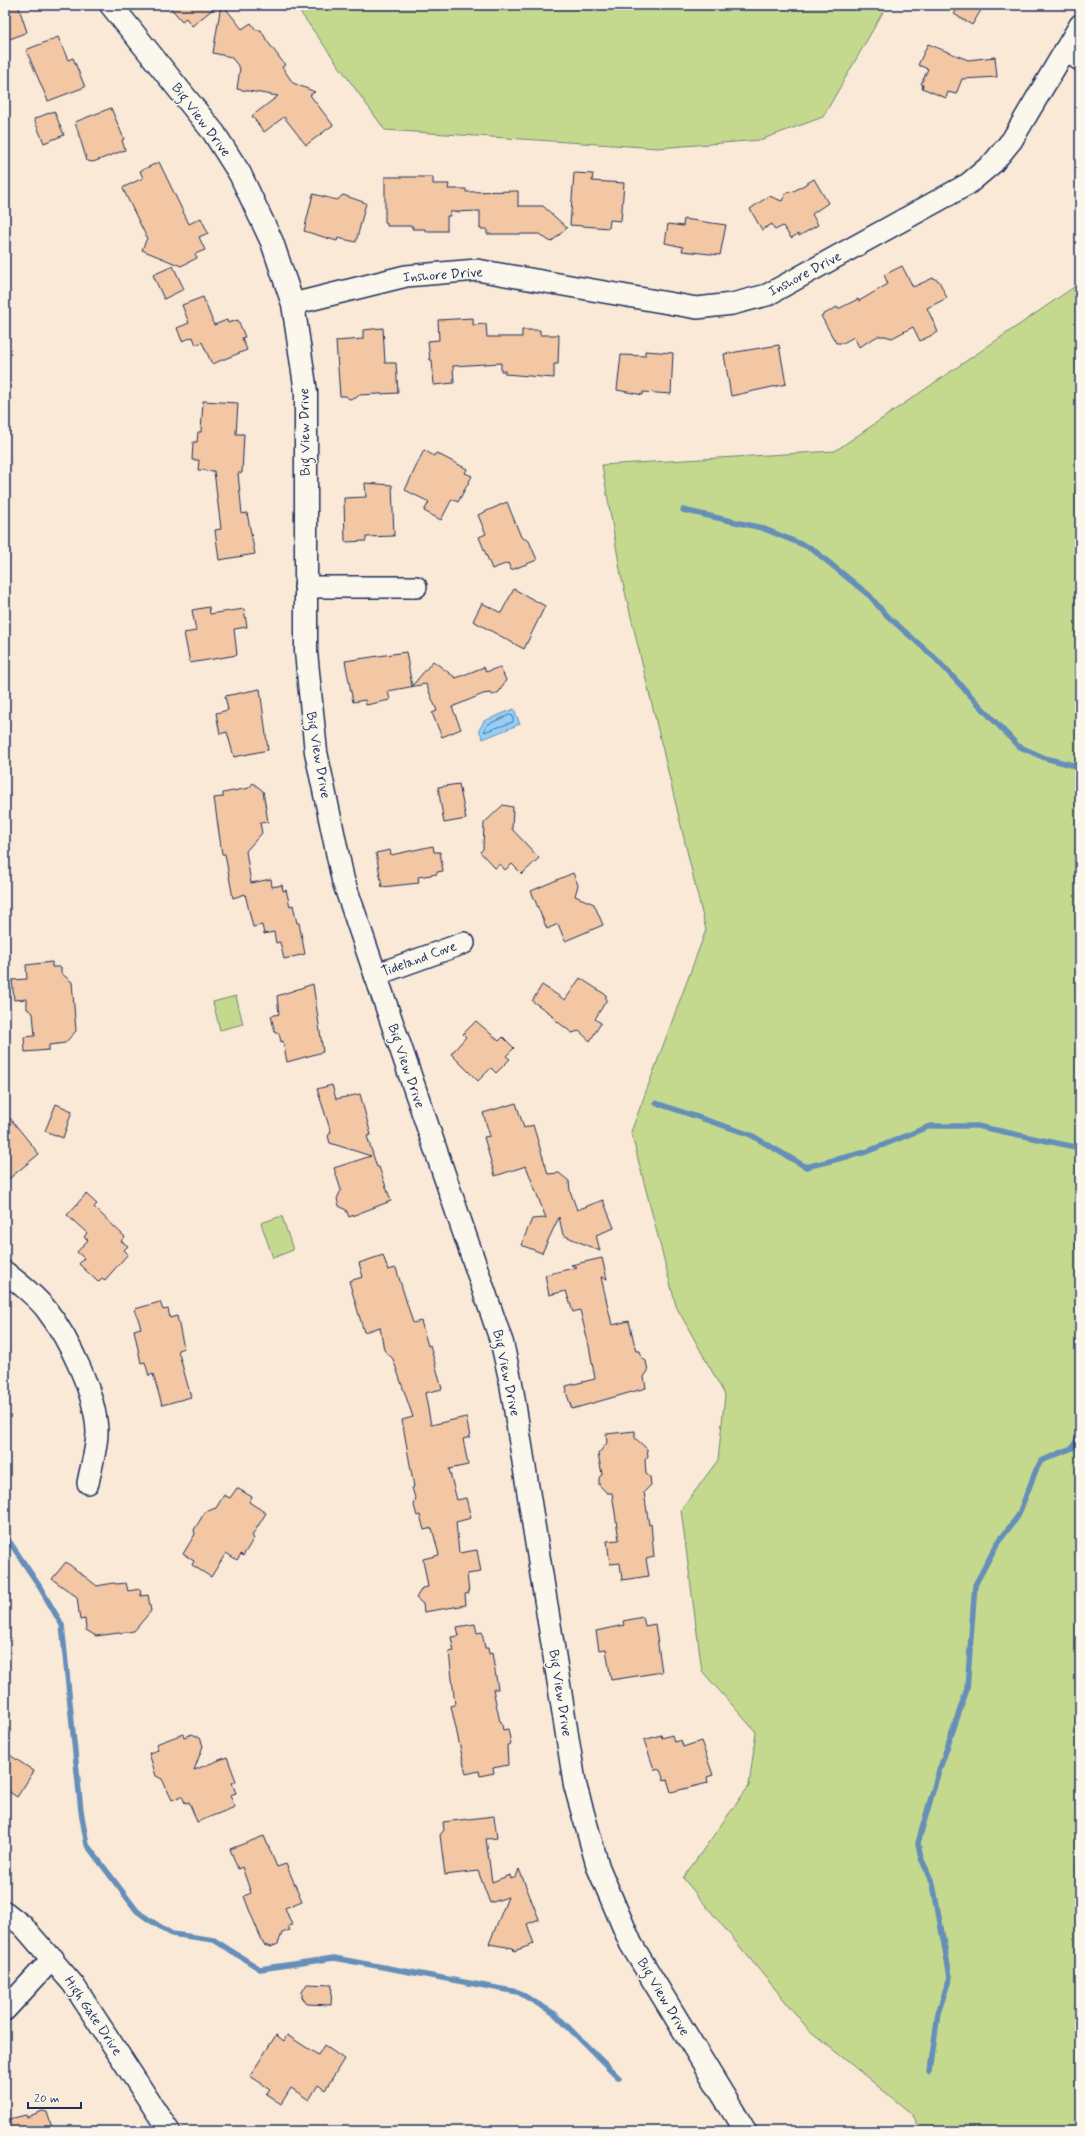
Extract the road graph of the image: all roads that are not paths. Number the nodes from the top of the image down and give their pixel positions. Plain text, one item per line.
1 (111, 5) edge
2 (1080, 25) edge
3 (1073, 55) edge
4 (293, 304) junction
5 (304, 587) junction
6 (416, 587) dead end
7 (464, 943) dead end
8 (375, 975) junction
9 (5, 1272) edge
10 (88, 1483) dead end
11 (5, 1912) edge
12 (53, 1958) junction
13 (5, 2010) edge
14 (169, 2131) edge
15 (745, 2131) edge

1 - 4 street, Big View Drive
2 - 3 street, Inshore Drive
3 - 4 street, Inshore Drive
4 - 5 street, Big View Drive
5 - 6 street
5 - 8 street, Big View Drive
7 - 8 street, Tideland Cove
8 - 15 street, Big View Drive
9 - 10 street
11 - 12 street, High Gate Drive
12 - 13 street
12 - 14 street, High Gate Drive

